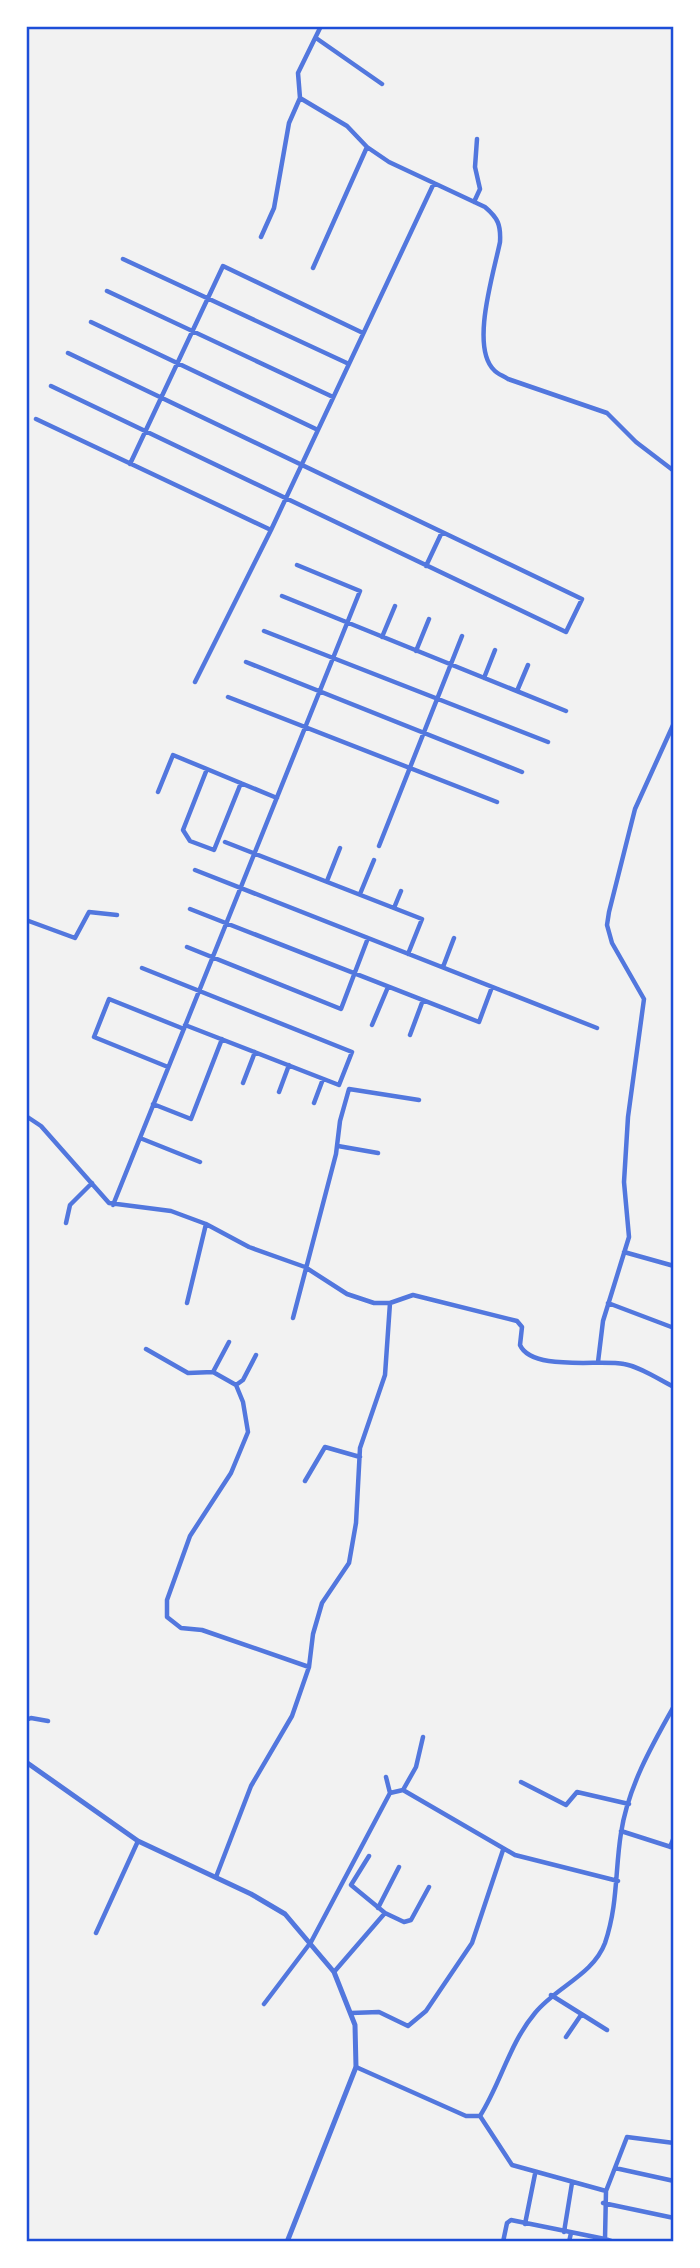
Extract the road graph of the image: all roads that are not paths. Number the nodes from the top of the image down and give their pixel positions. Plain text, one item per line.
1 (321, 26) edge
2 (316, 37) junction
3 (382, 84) dead end
4 (300, 99) junction
5 (477, 139) dead end
6 (367, 147) junction
7 (433, 183) junction
8 (474, 202) junction
9 (261, 237) dead end
10 (123, 259) dead end
11 (313, 268) dead end
12 (107, 291) dead end
13 (208, 299) junction
14 (91, 322) dead end
15 (193, 331) junction
16 (363, 332) junction
17 (68, 353) dead end
18 (178, 363) junction
19 (349, 364) junction
20 (51, 386) dead end
21 (333, 397) junction
22 (161, 398) junction
23 (36, 419) dead end
24 (318, 430) junction
25 (145, 431) junction
26 (130, 464) junction
27 (302, 465) junction
28 (674, 471) edge
29 (286, 498) junction
30 (271, 530) junction
31 (442, 532) junction
32 (297, 565) dead end
33 (426, 566) junction
34 (282, 596) dead end
35 (395, 606) dead end
36 (429, 620) dead end
37 (347, 623) junction
38 (264, 631) dead end
39 (462, 635) dead end
40 (382, 637) junction
41 (495, 650) dead end
42 (416, 651) junction
43 (333, 658) junction
44 (246, 662) dead end
45 (450, 664) junction
46 (528, 665) dead end
47 (484, 678) junction
48 (195, 682) dead end
49 (320, 691) junction
50 (517, 691) junction
51 (228, 697) dead end
52 (437, 699) junction
53 (566, 711) dead end
54 (674, 723) edge
55 (305, 727) junction
56 (424, 733) junction
57 (548, 742) dead end
58 (410, 768) junction
59 (207, 769) junction
60 (522, 772) dead end
61 (241, 783) junction
62 (158, 792) dead end
63 (277, 797) junction
64 (497, 802) dead end
65 (225, 842) dead end
66 (379, 846) dead end
67 (340, 848) dead end
68 (254, 853) junction
69 (374, 860) dead end
70 (195, 870) dead end
71 (327, 881) junction
72 (240, 888) junction
73 (401, 891) dead end
74 (360, 894) junction
75 (394, 908) junction
76 (190, 909) dead end
77 (117, 915) dead end
78 (26, 920) edge
79 (226, 923) junction
80 (368, 938) junction
81 (454, 938) dead end
82 (187, 947) dead end
83 (408, 954) junction
84 (212, 957) junction
85 (443, 967) junction
86 (142, 968) dead end
87 (355, 973) junction
88 (388, 987) junction
89 (492, 987) junction
90 (199, 991) junction
91 (423, 1000) junction
92 (372, 1025) dead end
93 (184, 1027) junction
94 (597, 1028) dead end
95 (410, 1035) dead end
96 (222, 1039) junction
97 (255, 1052) junction
98 (289, 1065) junction
99 (168, 1067) junction
100 (323, 1079) junction
101 (243, 1083) dead end
102 (279, 1092) dead end
103 (419, 1100) dead end
104 (314, 1103) dead end
105 (153, 1104) junction
106 (26, 1116) edge
107 (140, 1138) junction
108 (337, 1146) junction
109 (378, 1153) dead end
110 (200, 1162) dead end
111 (92, 1183) junction
112 (113, 1205) junction
113 (66, 1223) dead end
114 (206, 1224) junction
115 (624, 1252) junction
116 (674, 1266) edge
117 (305, 1267) junction
118 (187, 1303) dead end
119 (390, 1303) junction
120 (608, 1303) junction
121 (293, 1318) dead end
122 (674, 1328) edge
123 (229, 1342) dead end
124 (146, 1349) dead end
125 (256, 1355) dead end
126 (598, 1362) junction
127 (213, 1372) junction
128 (236, 1385) junction
129 (674, 1387) edge
130 (360, 1457) junction
131 (306, 1481) dead end
132 (309, 1667) junction
133 (674, 1706) edge
134 (26, 1720) edge
135 (48, 1721) dead end
136 (424, 1737) dead end
137 (26, 1762) edge
138 (386, 1777) dead end
139 (521, 1782) dead end
140 (403, 1790) junction
141 (390, 1793) junction
142 (629, 1804) junction
143 (621, 1831) junction
144 (674, 1837) edge
145 (138, 1841) junction
146 (672, 1847) edge
147 (503, 1850) junction
148 (369, 1856) dead end
149 (399, 1867) dead end
150 (216, 1877) junction
151 (618, 1881) junction
152 (429, 1887) dead end
153 (378, 1908) junction
154 (385, 1913) junction
155 (96, 1934) dead end
156 (311, 1942) junction
157 (334, 1972) junction
158 (551, 1995) junction
159 (264, 2004) dead end
160 (351, 2013) junction
161 (580, 2015) junction
162 (607, 2030) dead end
163 (566, 2037) dead end
164 (356, 2067) junction
165 (480, 2116) junction
166 (674, 2143) edge
167 (615, 2168) junction
168 (535, 2174) junction
169 (674, 2181) edge
170 (572, 2183) junction
171 (606, 2190) junction
172 (603, 2203) junction
173 (674, 2218) edge
174 (525, 2224) junction
175 (564, 2232) junction
176 (571, 2233) junction
177 (604, 2241) edge
178 (287, 2242) edge
179 (503, 2242) edge
180 (569, 2242) edge
181 (614, 2242) edge

1 - 2 street
2 - 3 street
2 - 4 street
4 - 6 street
4 - 9 street
5 - 8 street
6 - 7 street
6 - 11 street
7 - 8 street
7 - 16 street
8 - 28 street
10 - 13 street
12 - 15 street
13 - 15 street
13 - 16 street
13 - 19 street
14 - 18 street
15 - 18 street
15 - 21 street
16 - 19 street
17 - 22 street
18 - 22 street
18 - 24 street
19 - 21 street
20 - 25 street
21 - 24 street
22 - 25 street
22 - 27 street
23 - 26 street
24 - 27 street
25 - 26 street
25 - 29 street
26 - 30 street
27 - 29 street
27 - 31 street
29 - 30 street
29 - 33 street
30 - 48 street
31 - 33 street
31 - 33 street
32 - 37 street
34 - 37 street
35 - 40 street
36 - 42 street
37 - 40 street
37 - 43 street
38 - 43 street
39 - 45 street
40 - 42 street
41 - 47 street
42 - 45 street
43 - 49 street
43 - 52 street
44 - 49 street
45 - 47 street
45 - 52 street
46 - 50 street
47 - 50 street
49 - 55 street
49 - 56 street
50 - 53 street
51 - 55 street
52 - 56 street
52 - 57 street
54 - 115 street
55 - 58 street
55 - 63 street
56 - 58 street
56 - 60 street
58 - 64 street
58 - 66 street
59 - 61 street
59 - 61 street
59 - 62 street
61 - 63 street
63 - 68 street
65 - 68 street
67 - 71 street
68 - 71 street
68 - 72 street
69 - 74 street
70 - 72 street
71 - 74 street
72 - 79 street
72 - 80 street
73 - 75 street
74 - 75 street
75 - 83 street
76 - 79 street
77 - 78 street
79 - 84 street
79 - 87 street
80 - 83 street
80 - 87 street
81 - 85 street
82 - 84 street
83 - 85 street
84 - 87 street
84 - 90 street
85 - 89 street
86 - 90 street
87 - 88 street
88 - 91 street
88 - 92 street
89 - 91 street
89 - 94 street
90 - 93 street
90 - 100 street
91 - 95 street
93 - 96 street
93 - 99 street
93 - 99 street
96 - 97 street
96 - 105 street
97 - 98 street
97 - 101 street
98 - 100 street
98 - 102 street
99 - 105 street
100 - 104 street
103 - 108 street
105 - 107 street
106 - 111 street
107 - 110 street
107 - 112 street
108 - 109 street
108 - 117 street
111 - 112 street
111 - 113 street
112 - 114 street
114 - 117 street
114 - 118 street
115 - 116 street
115 - 120 street
117 - 119 street
117 - 121 street
119 - 126 street
119 - 130 street
120 - 122 street
120 - 126 street
123 - 127 street
124 - 127 street
125 - 128 street
126 - 129 street
127 - 128 street
128 - 132 street
130 - 131 street
130 - 132 street
132 - 150 street
133 - 142 street
134 - 135 street
136 - 140 street
137 - 145 street
138 - 141 street
139 - 142 street
140 - 141 street
140 - 147 street
141 - 156 street
142 - 143 street
143 - 146 street
143 - 151 street
144 - 146 street
145 - 150 street
145 - 155 street
147 - 151 street
147 - 160 street
148 - 153 street
149 - 153 street
150 - 156 street
151 - 158 street
152 - 154 street
153 - 154 street
154 - 157 street
156 - 157 street
156 - 159 street
157 - 160 street
158 - 161 street
158 - 165 street
160 - 164 street
161 - 162 street
161 - 163 street
164 - 165 street
164 - 178 street
165 - 168 street
166 - 167 street
167 - 169 street
167 - 171 street
168 - 170 street
168 - 174 street
170 - 171 street
170 - 175 street
171 - 172 street
172 - 173 street
172 - 177 street
174 - 175 street
174 - 179 street
175 - 176 street
176 - 177 street
176 - 180 street
177 - 181 street

